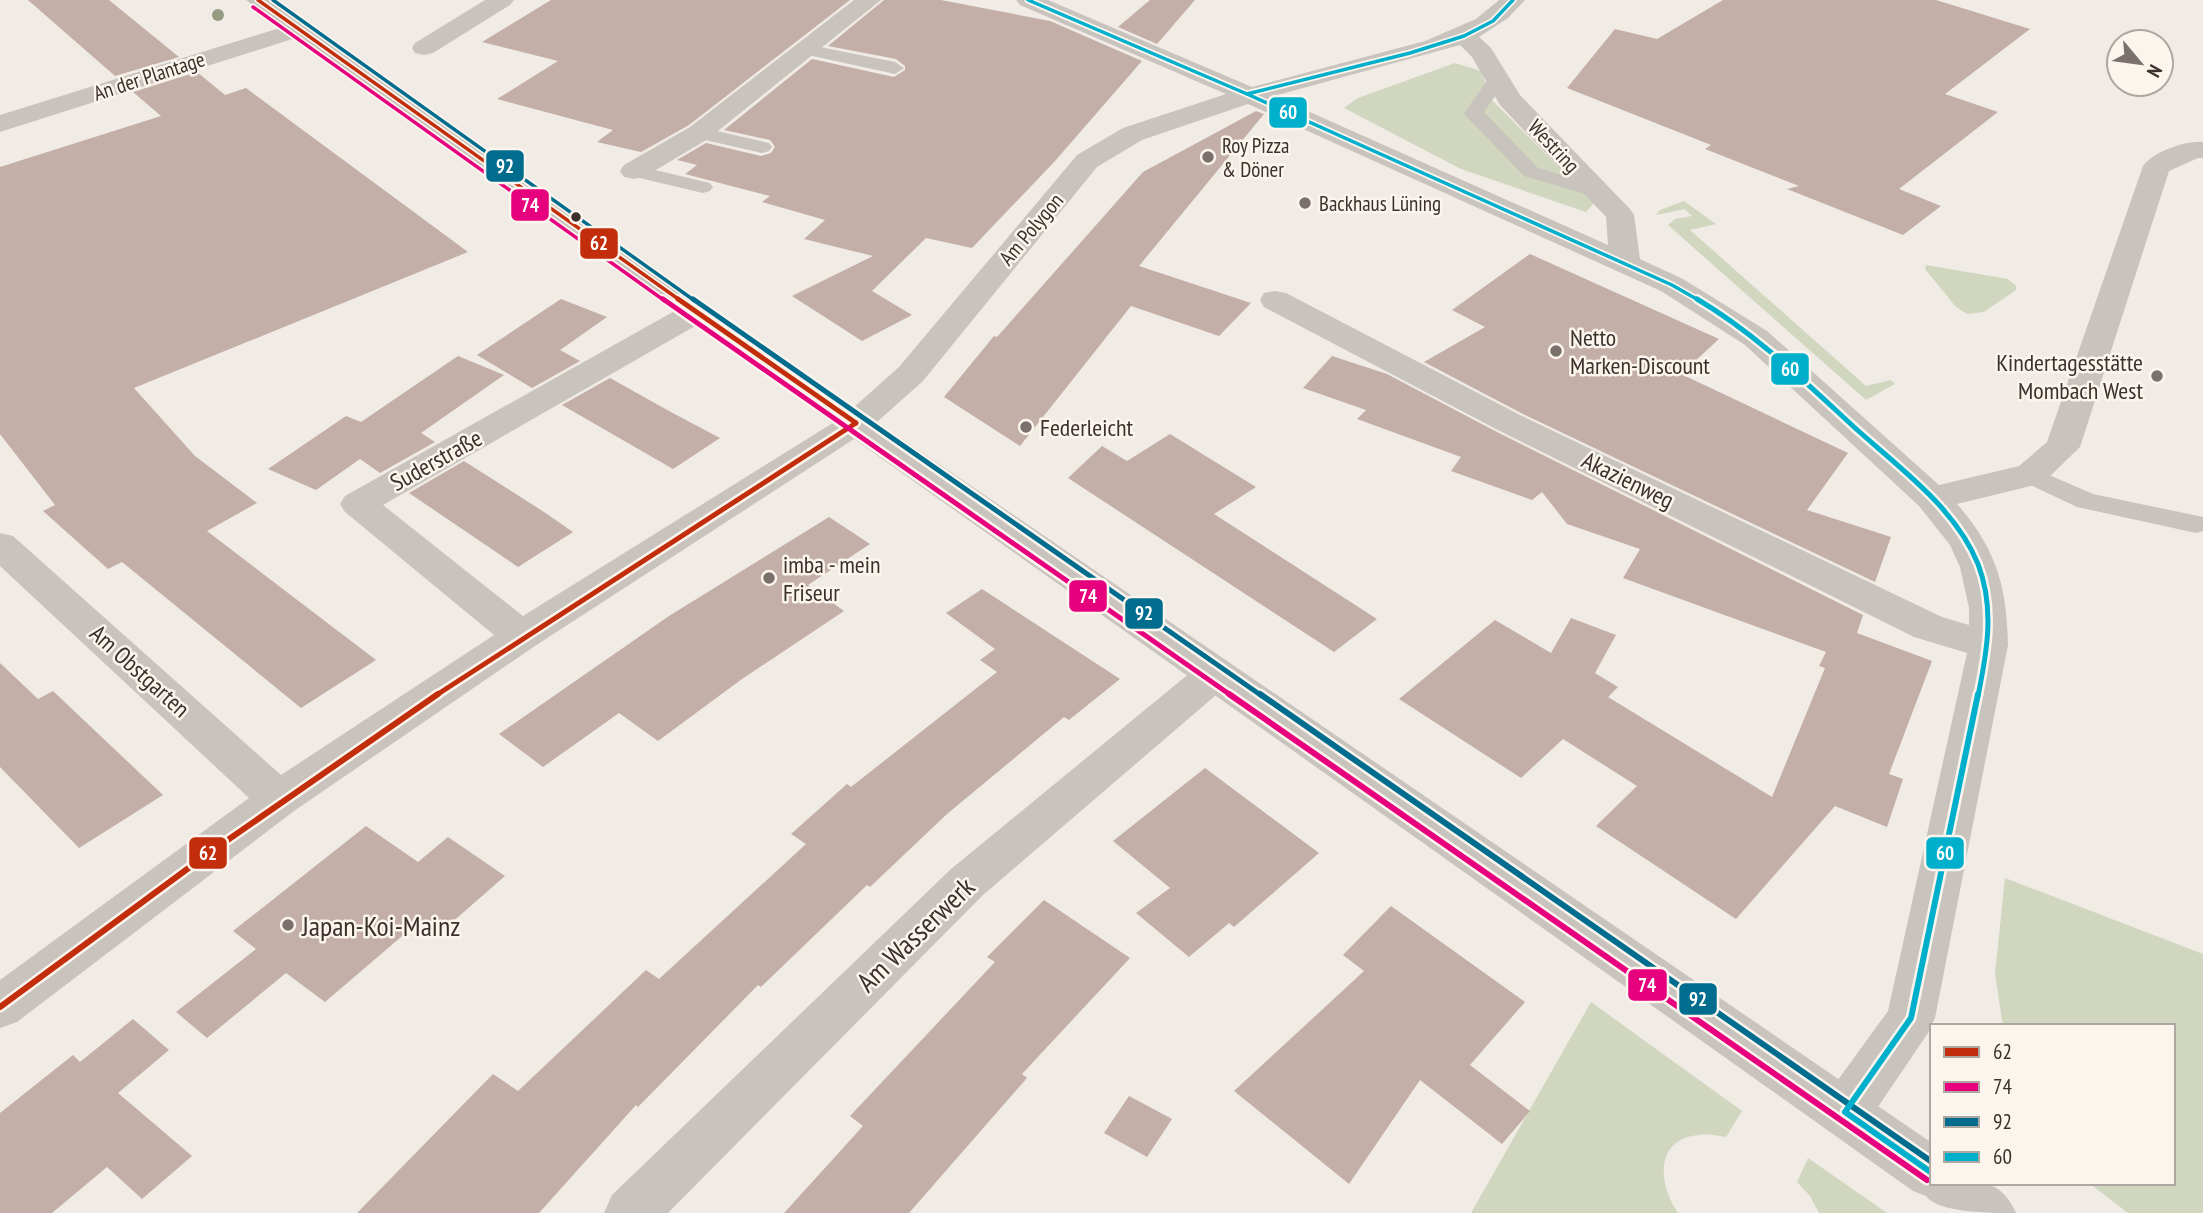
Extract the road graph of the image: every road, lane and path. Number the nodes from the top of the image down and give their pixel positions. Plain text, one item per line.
1 (258, 0) edge
2 (502, 0) edge
3 (869, 0) edge
4 (1028, 0) edge
5 (1513, 0) edge
6 (299, 29) junction
7 (1464, 36) junction
8 (424, 48) dead end
9 (804, 49) junction
10 (895, 68) dead end
11 (1498, 79) junction
12 (1247, 94) junction
13 (0, 124) edge
14 (699, 133) junction
15 (762, 147) dead end
16 (2199, 150) edge
17 (634, 171) joint
18 (703, 187) dead end
19 (1596, 191) junction
20 (1625, 263) junction
21 (1275, 300) dead end
22 (698, 312) junction
23 (856, 423) junction
24 (2031, 475) junction
25 (1931, 498) junction
26 (2196, 524) dead end
27 (0, 545) edge
28 (521, 636) junction
29 (1988, 645) junction
30 (1216, 673) junction
31 (279, 799) junction
32 (0, 1007) edge
33 (1845, 1112) junction
34 (1930, 1171) edge
35 (1950, 1185) edge
36 (631, 1213) edge
37 (1989, 1213) edge

1 - 6 street
2 - 8 street
3 - 9 street
4 - 12 street
5 - 7 street
6 - 13 street, An der Plantage
6 - 22 street
7 - 11 street, Westring
7 - 12 street
9 - 10 lane
9 - 14 street
11 - 19 street, Westring
11 - 19 lane
12 - 20 street
12 - 23 street, Am Polygon
14 - 15 lane
14 - 17 street
16 - 24 street
17 - 18 lane
19 - 20 street, Westring
20 - 25 street
21 - 29 street, Akazienweg
22 - 23 street
22 - 28 street, Suderstraße
23 - 28 street
23 - 30 street
24 - 25 street
24 - 26 lane
25 - 29 street
27 - 31 street, Am Obstgarten
28 - 31 street
29 - 33 street
30 - 33 street
30 - 36 street, Am Wasserwerk
31 - 32 street
33 - 34 street
35 - 37 street

